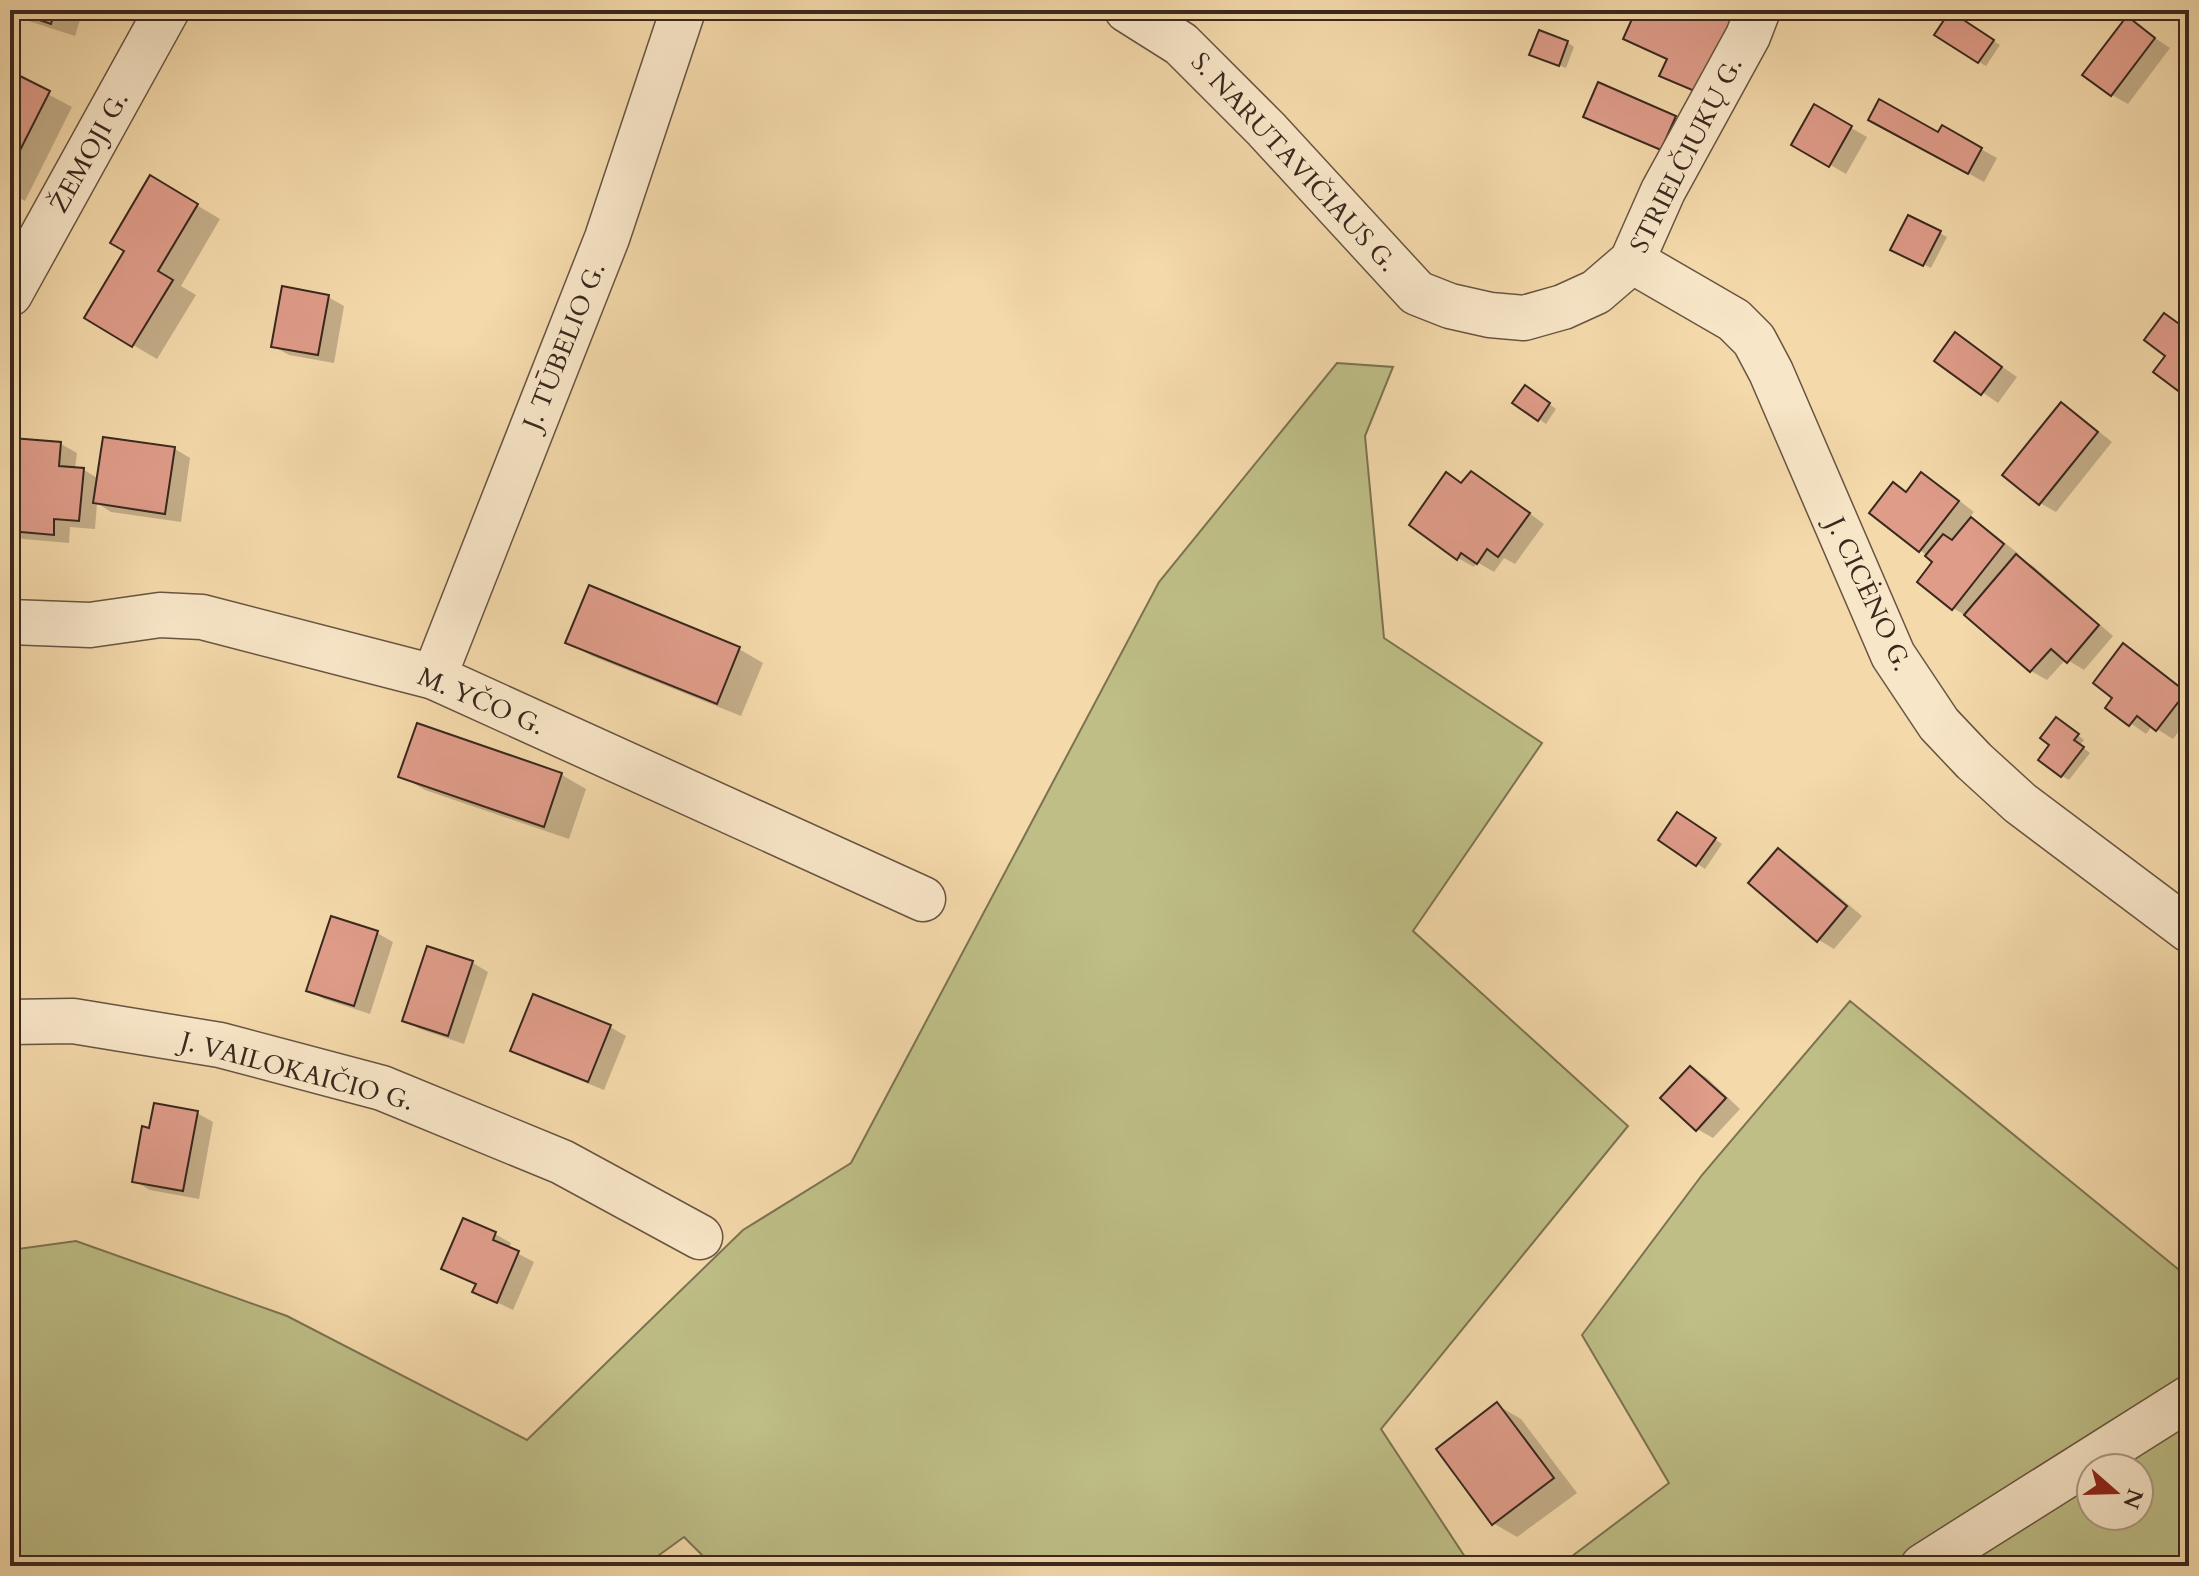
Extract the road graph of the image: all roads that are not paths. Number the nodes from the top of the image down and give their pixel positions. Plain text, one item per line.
1 (167, 10) edge
2 (683, 10) edge
3 (1127, 10) edge
4 (1758, 10) edge
5 (1632, 261) junction
6 (1417, 293) joint
7 (10, 294) edge
8 (10, 622) edge
9 (434, 677) junction
10 (923, 899) dead end
11 (2189, 930) edge
12 (10, 1022) edge
13 (700, 1237) dead end
14 (2189, 1398) edge
15 (1923, 1566) edge

1 - 7 street, ŽEMOJI G.
2 - 9 street, J. TŪBELIO G.
3 - 6 street, S. NARUTAVIČIAUS G.
4 - 5 street, STRIELČIUKŲ G.
5 - 6 street, STRIELČIUKŲ G.
5 - 11 street, J. CICĖNO G.
8 - 9 street, M. YČO G.
9 - 10 street, M. YČO G.
12 - 13 street, J. VAILOKAIČIO G.
14 - 15 street

